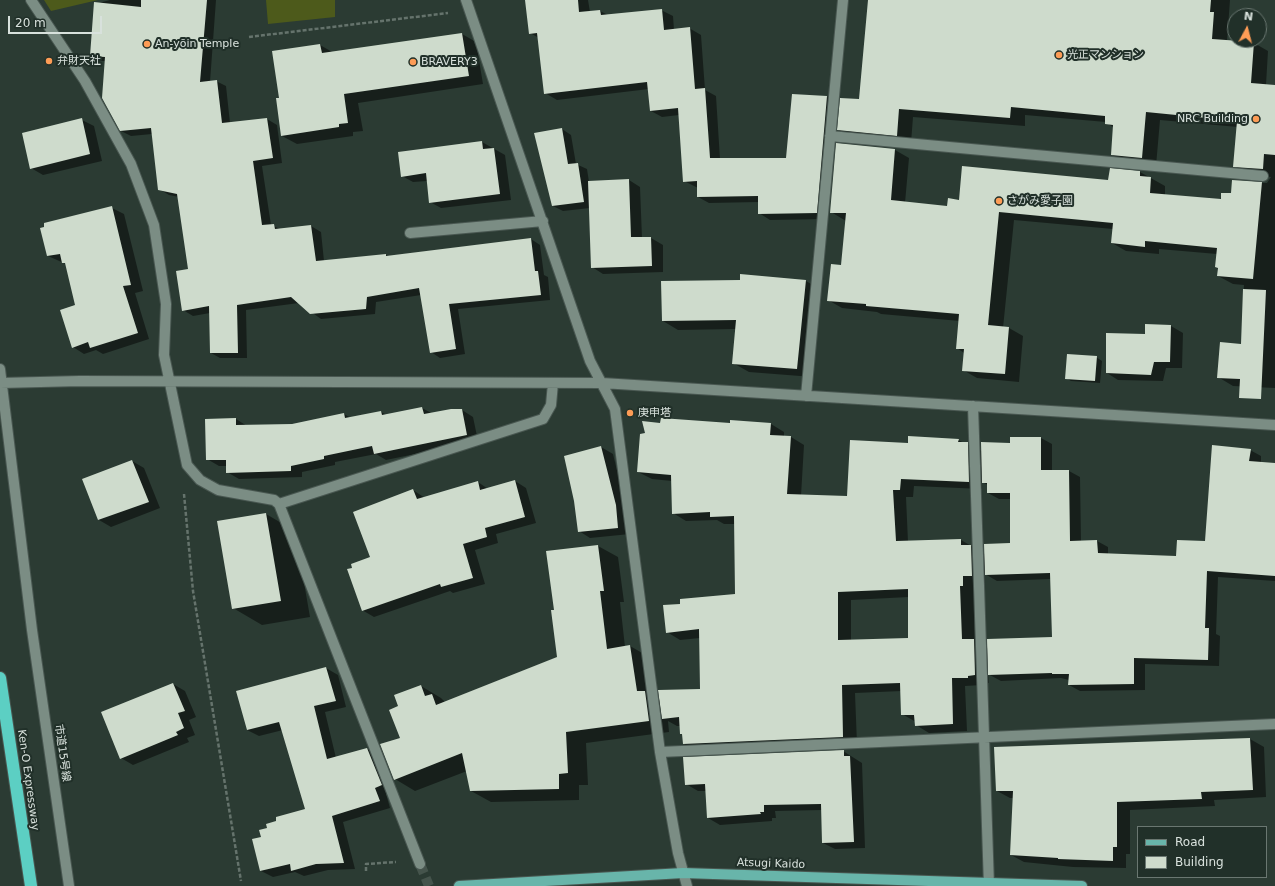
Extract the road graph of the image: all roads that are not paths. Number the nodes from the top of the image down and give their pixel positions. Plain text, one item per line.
1 (31, 0) edge
2 (843, 0) edge
3 (468, 5) edge
4 (830, 136) junction
5 (1264, 176) dead end
6 (542, 221) junction
7 (410, 234) dead end
8 (0, 369) edge
9 (169, 381) junction
10 (1, 383) edge
11 (553, 383) junction
12 (602, 383) junction
13 (806, 396) junction
14 (972, 406) junction
15 (1275, 425) edge
16 (279, 504) junction
17 (0, 678) edge
18 (1275, 724) edge
19 (985, 737) junction
20 (660, 752) junction
21 (419, 862) tunnel mouth
22 (683, 873) junction
23 (69, 882) edge
24 (989, 885) edge
25 (31, 886) edge
26 (459, 886) edge
27 (687, 886) edge
28 (1082, 886) edge

1 - 9 street
2 - 4 street
3 - 6 street
4 - 5 street
4 - 13 street
6 - 7 street
6 - 12 street
8 - 10 street, 市道15号線
9 - 10 street
9 - 11 street
9 - 16 street
10 - 23 street, 市道15号線
11 - 12 street
11 - 16 street
12 - 13 street
12 - 20 street
13 - 14 street
14 - 15 street
14 - 19 street
16 - 21 street
17 - 25 highway, Ken-O Expressway
18 - 19 street
19 - 20 street
19 - 24 street
20 - 22 street
22 - 24 main road, Atsugi Kaido
22 - 26 main road, Atsugi Kaido
22 - 27 street
24 - 28 main road, Atsugi Kaido

